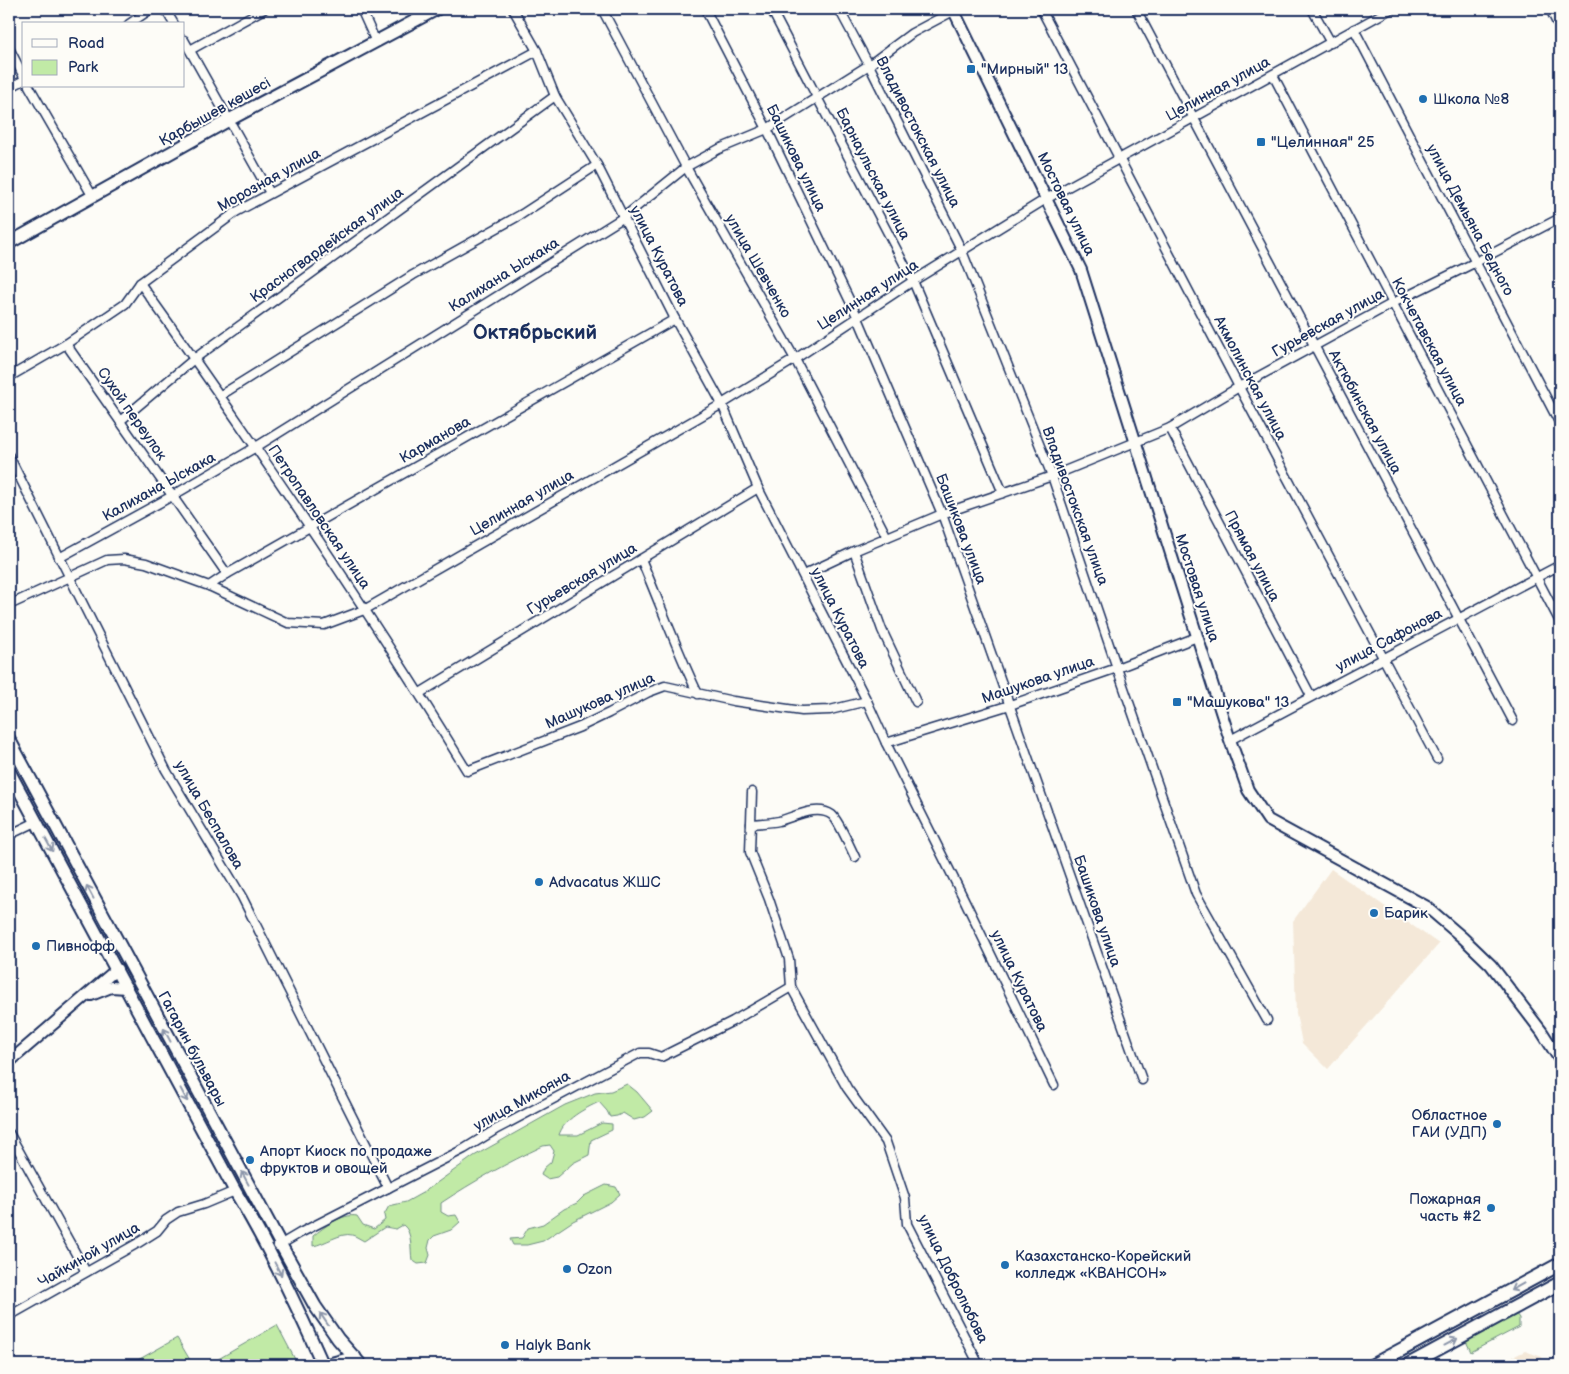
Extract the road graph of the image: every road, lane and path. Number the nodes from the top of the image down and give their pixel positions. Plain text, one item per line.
1 (151, 9) edge
2 (165, 9) edge
3 (264, 9) edge
4 (361, 9) edge
5 (437, 9) edge
6 (513, 9) edge
7 (602, 9) edge
8 (705, 9) edge
9 (771, 9) edge
10 (839, 9) edge
11 (955, 9) edge
12 (1041, 9) edge
13 (1136, 9) edge
14 (1312, 9) edge
15 (1391, 9) edge
16 (1550, 9) edge
17 (132, 22) edge
18 (173, 22) edge
19 (1354, 29) junction
20 (1560, 29) edge
21 (185, 42) edge
22 (376, 42) junction
23 (1331, 43) junction
24 (9, 48) edge
25 (190, 50) junction
26 (537, 51) junction
27 (869, 65) junction
28 (22, 75) edge
29 (1272, 75) junction
30 (22, 80) edge
31 (9, 88) edge
32 (30, 88) edge
33 (555, 96) junction
34 (817, 96) junction
35 (1194, 118) junction
36 (230, 120) junction
37 (766, 129) junction
38 (1119, 158) junction
39 (597, 166) junction
40 (686, 167) junction
41 (270, 193) junction
42 (93, 197) junction
43 (1046, 199) junction
44 (624, 216) junction
45 (1559, 222) edge
46 (9, 243) edge
47 (962, 251) junction
48 (1476, 262) junction
49 (913, 281) junction
50 (140, 283) junction
51 (1393, 303) junction
52 (858, 318) junction
53 (675, 319) junction
54 (66, 344) junction
55 (1314, 346) junction
56 (194, 358) junction
57 (795, 359) junction
58 (9, 377) edge
59 (1239, 388) junction
60 (221, 395) junction
61 (722, 404) junction
62 (120, 421) junction
63 (1560, 424) edge
64 (1170, 428) junction
65 (1135, 443) junction
66 (256, 447) junction
67 (9, 456) edge
68 (1052, 476) junction
69 (758, 488) junction
70 (1003, 493) junction
71 (172, 496) junction
72 (942, 514) junction
73 (310, 528) junction
74 (887, 538) junction
75 (854, 551) junction
76 (59, 558) junction
77 (641, 559) junction
78 (1560, 565) edge
79 (226, 574) junction
80 (802, 575) junction
81 (1537, 577) junction
82 (69, 578) junction
83 (209, 586) junction
84 (9, 605) edge
85 (364, 610) junction
86 (1459, 619) junction
87 (1560, 622) edge
88 (1197, 637) junction
89 (1384, 658) junction
90 (1117, 668) junction
91 (420, 693) junction
92 (698, 694) junction
93 (1311, 696) junction
94 (867, 701) junction
95 (916, 702) dead end
96 (1010, 705) junction
97 (1513, 721) dead end
98 (9, 738) edge
99 (1230, 740) junction
100 (886, 743) junction
101 (1437, 758) dead end
102 (9, 771) edge
103 (467, 771) joint
104 (752, 792) dead end
105 (36, 822) junction
106 (751, 824) junction
107 (9, 835) edge
108 (855, 857) dead end
109 (128, 962) junction
110 (117, 969) junction
111 (791, 987) junction
112 (127, 988) junction
113 (84, 998) junction
114 (1267, 1020) dead end
115 (1560, 1060) edge
116 (9, 1062) edge
117 (1142, 1080) dead end
118 (1054, 1085) dead end
119 (9, 1133) edge
120 (388, 1188) junction
121 (235, 1191) junction
122 (281, 1245) junction
123 (268, 1252) junction
124 (1560, 1264) edge
125 (86, 1272) junction
126 (1560, 1283) edge
127 (9, 1316) edge
128 (358, 1361) edge
129 (325, 1365) edge
130 (979, 1365) edge
131 (1373, 1365) edge
132 (1408, 1365) edge

1 - 17 street
2 - 18 street
3 - 25 street
4 - 22 street
5 - 22 main road, Қарбышев көшесі
6 - 26 street, улица Куратова
7 - 40 street, улица Шевченко
8 - 37 street, Башикова улица
9 - 34 street, Барнаульская улица
10 - 27 street, Владивостокская улица
11 - 27 street, Калихана Ыскака
11 - 43 street, Мостовая улица
12 - 38 street, Акмолинская улица
13 - 35 street, Актюбинская улица
14 - 23 street
15 - 19 street, Целинная улица
16 - 20 street
19 - 23 street, Целинная улица
19 - 48 street, улица Демьяна Бедного
21 - 25 street
22 - 36 main road, Қарбышев көшесі
23 - 29 street, Целинная улица
24 - 28 street
25 - 36 street
26 - 33 street, улица Куратова
26 - 41 street, Морозная улица
27 - 34 street, Калихана Ыскака
27 - 47 street, Владивостокская улица
29 - 35 street, Целинная улица
29 - 51 street, Кокчетавская улица
30 - 31 street
32 - 42 street
33 - 39 street, улица Куратова
33 - 56 street, Красногвардейская улица
34 - 37 street, Калихана Ыскака
34 - 49 street, Барнаульская улица
35 - 38 street, Целинная улица
35 - 55 street, Актюбинская улица
36 - 41 street
36 - 42 main road, Қарбышев көшесі
37 - 40 street, Калихана Ыскака
37 - 52 street, Башикова улица
38 - 43 street, Целинная улица
38 - 59 street, Акмолинская улица
39 - 44 street, улица Куратова
39 - 60 street
40 - 44 street, Калихана Ыскака
40 - 57 street, улица Шевченко
41 - 50 street, Морозная улица
42 - 46 main road, Қарбышев көшесі
43 - 47 street, Целинная улица
43 - 65 street, Мостовая улица
44 - 53 street, улица Куратова
44 - 66 street, Калихана Ыскака
45 - 48 street, Гурьевская улица
47 - 49 street, Целинная улица
47 - 68 street, Владивостокская улица
48 - 51 street, Гурьевская улица
48 - 63 street, улица Демьяна Бедного
49 - 52 street, Целинная улица
49 - 70 street, Барнаульская улица
50 - 54 street, Морозная улица
50 - 56 street, Петропавловская улица
51 - 55 street, Гурьевская улица
51 - 81 street, Кокчетавская улица
52 - 57 street, Целинная улица
52 - 72 street, Башикова улица
53 - 61 street, улица Куратова
53 - 73 street, Карманова
54 - 58 street, Морозная улица
54 - 62 street, Сухой переулок
55 - 59 street, Гурьевская улица
55 - 86 street, Актюбинская улица
56 - 60 street, Петропавловская улица
56 - 62 street, Красногвардейская улица
57 - 61 street, Целинная улица
57 - 74 street, улица Шевченко
59 - 64 street, Гурьевская улица
59 - 89 street, Акмолинская улица
60 - 66 street, Петропавловская улица
61 - 69 street, улица Куратова
61 - 85 street, Целинная улица
62 - 71 street, Сухой переулок
64 - 65 street, Гурьевская улица
64 - 93 street, Прямая улица
65 - 68 street, Гурьевская улица
65 - 88 street, Мостовая улица
66 - 71 street, Калихана Ыскака
66 - 73 street, Петропавловская улица
67 - 76 street, улица Беспалова
68 - 70 street, Гурьевская улица
68 - 90 street, Владивостокская улица
69 - 77 street, Гурьевская улица
69 - 80 street, улица Куратова
70 - 72 street, Гурьевская улица
71 - 76 street, Калихана Ыскака
71 - 79 street, Сухой переулок
72 - 74 street, Гурьевская улица
72 - 96 street, Башикова улица
73 - 79 street, Карманова
73 - 85 street, Петропавловская улица
74 - 75 street, Гурьевская улица
75 - 80 street, Гурьевская улица
75 - 95 street
76 - 82 street, улица Беспалова
77 - 91 street, Гурьевская улица
77 - 92 street
78 - 81 street, улица Сафонова
79 - 83 street, Карманова
80 - 94 street, улица Куратова
81 - 86 street, улица Сафонова
81 - 87 street, Кокчетавская улица
82 - 83 street, Целинная улица
82 - 84 street, Целинная улица
82 - 120 street, улица Беспалова
83 - 85 street, Целинная улица
85 - 91 street, Петропавловская улица
86 - 89 street, улица Сафонова
86 - 97 street, Актюбинская улица
88 - 90 street, Машукова улица
88 - 99 street, Мостовая улица
89 - 93 street, улица Сафонова
89 - 101 street, Акмолинская улица
90 - 96 street, Машукова улица
90 - 114 street, Владивостокская улица
91 - 103 street, Петропавловская улица
92 - 94 street, Машукова улица
92 - 103 street, Машукова улица
93 - 99 street, улица Сафонова
94 - 100 street, улица Куратова
96 - 100 street, Машукова улица
96 - 117 street, Башикова улица
109 -> 98 main road, Гагарин бульвары
99 - 115 street, Мостовая улица
100 - 118 street, улица Куратова
102 - 105 main road, Гагарин бульвары
104 - 106 street, улица Добролюбова
105 - 107 street
105 -> 110 main road, Гагарин бульвары
106 - 108 street
106 - 111 street, улица Добролюбова
109 - 110 main road
122 -> 109 main road, Гагарин бульвары
110 - 112 main road, Гагарин бульвары
110 - 113 street
111 - 120 street, улица Микояна
111 - 130 street, улица Добролюбова
112 - 113 street
112 -> 121 main road, Гагарин бульвары
113 - 116 street
119 - 125 street
120 - 122 street, улица Микояна
121 - 123 main road, Гагарин бульвары
121 - 125 street, Чайкиной улица
122 - 123 street, улица Микояна
128 -> 122 main road, Гагарин бульвары
123 -> 129 main road, Гагарин бульвары
124 -> 131 main road
125 - 127 street, Чайкиной улица
132 -> 126 main road
128 - 129 main road

